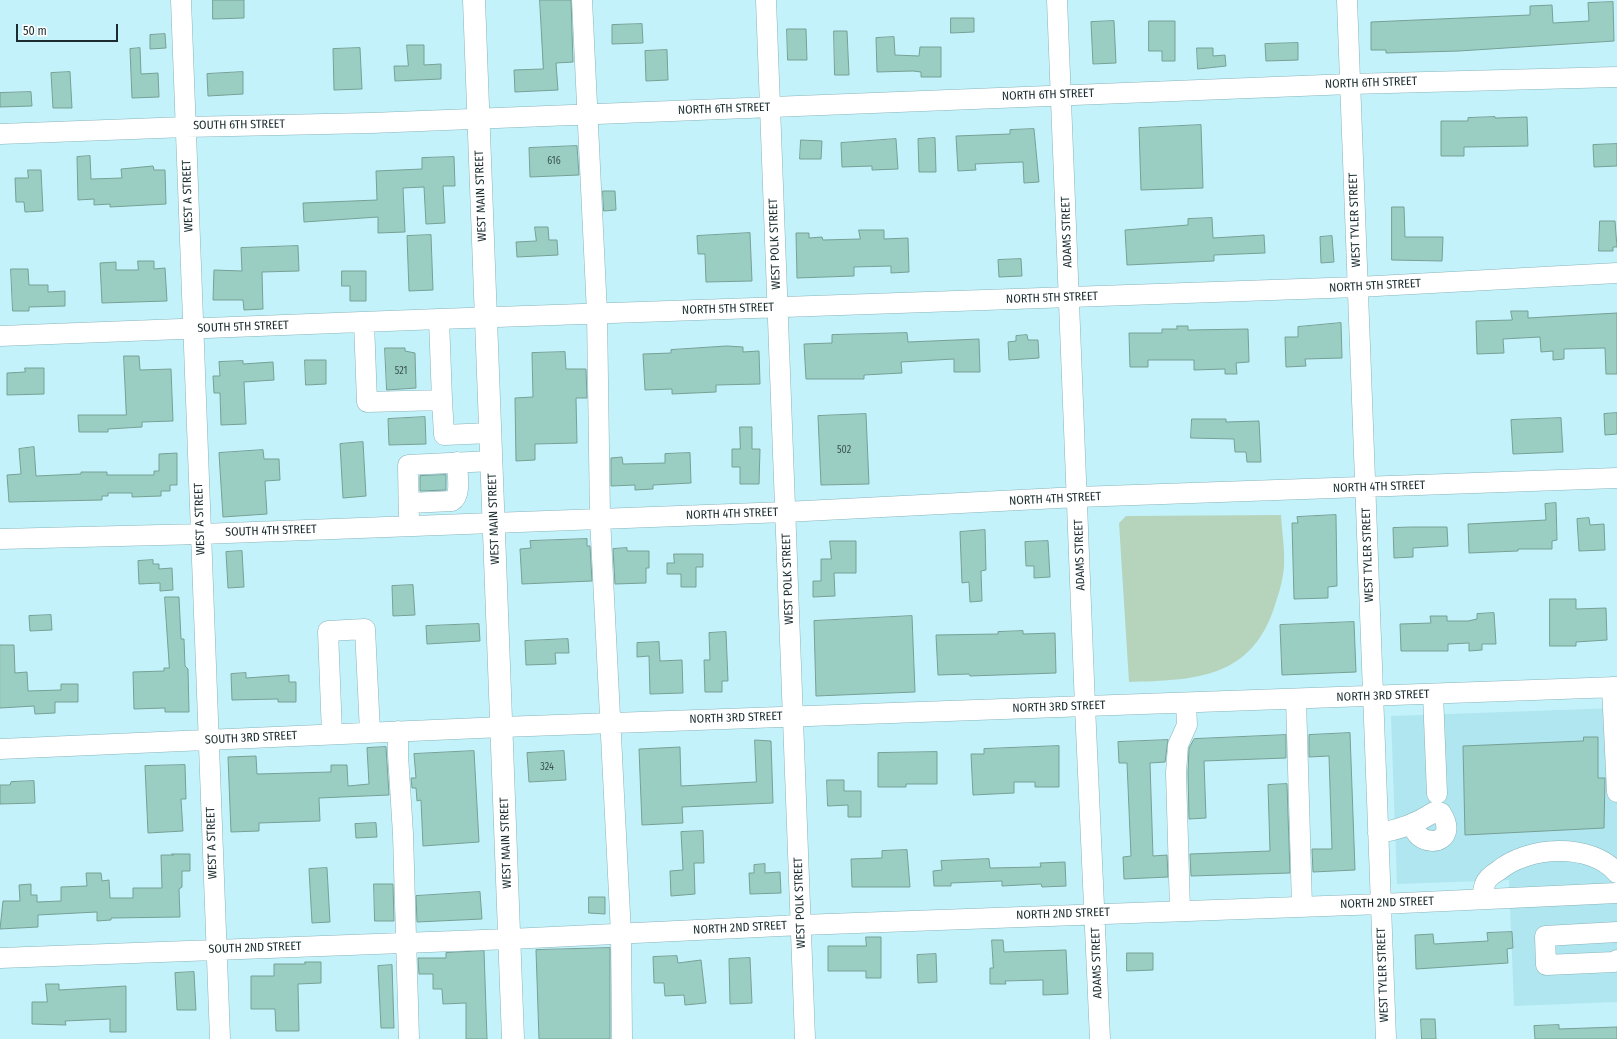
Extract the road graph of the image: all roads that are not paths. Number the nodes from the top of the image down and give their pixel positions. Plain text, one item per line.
1 (181, 0) edge
2 (474, 0) edge
3 (582, 0) edge
4 (766, 0) edge
5 (1057, 0) edge
6 (1347, 0) edge
7 (1617, 77) edge
8 (1350, 84) junction
9 (1061, 94) junction
10 (770, 107) junction
11 (587, 114) junction
12 (478, 118) junction
13 (186, 127) junction
14 (0, 134) edge
15 (1617, 273) edge
16 (1358, 287) junction
17 (1070, 297) junction
18 (777, 307) junction
19 (597, 313) junction
20 (486, 317) junction
21 (440, 319) junction
22 (364, 322) junction
23 (193, 329) junction
24 (0, 336) edge
25 (442, 400) junction
26 (490, 433) junction
27 (492, 461) junction
28 (457, 462) junction
29 (1617, 478) edge
30 (1366, 488) junction
31 (1078, 497) junction
32 (409, 503) junction
33 (785, 512) junction
34 (600, 518) junction
35 (494, 522) junction
36 (409, 525) junction
37 (201, 534) junction
38 (0, 539) edge
39 (1615, 687) edge
40 (1433, 694) junction
41 (1373, 696) junction
42 (1296, 699) junction
43 (1186, 703) junction
44 (1085, 706) junction
45 (793, 716) junction
46 (610, 723) junction
47 (502, 727) junction
48 (398, 730) junction
49 (370, 732) junction
50 (332, 734) junction
51 (209, 740) junction
52 (0, 749) edge
53 (1617, 792) edge
54 (1437, 794) dead end
55 (1411, 825) dead end
56 (1378, 833) junction
57 (1617, 873) edge
58 (1617, 893) edge
59 (1482, 899) junction
60 (1381, 904) junction
61 (1302, 906) junction
62 (1180, 910) junction
63 (1095, 913) junction
64 (801, 925) junction
65 (1617, 932) edge
66 (620, 934) junction
67 (510, 939) junction
68 (407, 943) junction
69 (216, 950) junction
70 (0, 958) edge
71 (1617, 960) edge
72 (220, 1039) edge
73 (409, 1039) edge
74 (513, 1039) edge
75 (622, 1039) edge
76 (806, 1039) edge
77 (1100, 1039) edge
78 (1386, 1039) edge

1 - 13 street, WEST A STREET
2 - 12 main road, WEST MAIN STREET
3 - 11 street
4 - 10 street, WEST POLK STREET
5 - 9 street, ADAMS STREET
6 - 8 street, WEST TYLER STREET
7 - 8 street, NORTH 6TH STREET
8 - 9 street, NORTH 6TH STREET
8 - 16 street, WEST TYLER STREET
9 - 10 street, NORTH 6TH STREET
9 - 17 street, ADAMS STREET
10 - 11 street, NORTH 6TH STREET
10 - 18 street, WEST POLK STREET
11 - 12 street, NORTH 6TH STREET
11 - 19 street
12 - 13 street, SOUTH 6TH STREET
12 - 20 main road, WEST MAIN STREET
13 - 14 street, SOUTH 6TH STREET
13 - 23 street, WEST A STREET
15 - 16 street, NORTH 5TH STREET
16 - 17 street, NORTH 5TH STREET
16 - 30 street, WEST TYLER STREET
17 - 18 street, NORTH 5TH STREET
17 - 31 street, ADAMS STREET
18 - 19 street, NORTH 5TH STREET
18 - 33 street, WEST POLK STREET
19 - 20 street, NORTH 5TH STREET
19 - 34 street
20 - 21 street, SOUTH 5TH STREET
20 - 26 main road, WEST MAIN STREET
21 - 22 street, SOUTH 5TH STREET
21 - 25 street
22 - 23 street, SOUTH 5TH STREET
22 - 25 street
23 - 24 street, SOUTH 5TH STREET
23 - 37 street, WEST A STREET
25 - 26 street
26 - 27 main road, WEST MAIN STREET
27 - 28 street
27 - 35 main road, WEST MAIN STREET
28 - 32 street
28 - 32 street
29 - 30 street, NORTH 4TH STREET
30 - 31 street, NORTH 4TH STREET
30 - 41 street, WEST TYLER STREET
31 - 33 street, NORTH 4TH STREET
31 - 44 street, ADAMS STREET
32 - 36 street
33 - 34 street, NORTH 4TH STREET
33 - 45 street, WEST POLK STREET
34 - 35 street, NORTH 4TH STREET
34 - 46 street
35 - 36 street, SOUTH 4TH STREET
35 - 47 main road, WEST MAIN STREET
36 - 37 street, SOUTH 4TH STREET
37 - 38 street, SOUTH 4TH STREET
37 - 51 street, WEST A STREET
39 - 40 street, NORTH 3RD STREET
39 - 53 street
40 - 41 street, NORTH 3RD STREET
40 - 54 street
41 - 42 street, NORTH 3RD STREET
41 - 56 street, WEST TYLER STREET
42 - 43 street, NORTH 3RD STREET
42 - 61 street
43 - 44 street, NORTH 3RD STREET
43 - 62 street
44 - 45 street, NORTH 3RD STREET
44 - 63 street, ADAMS STREET
45 - 46 street, NORTH 3RD STREET
45 - 64 street, WEST POLK STREET
46 - 47 street, NORTH 3RD STREET
46 - 66 street
47 - 48 street, SOUTH 3RD STREET
47 - 67 main road, WEST MAIN STREET
48 - 49 street, SOUTH 3RD STREET
48 - 68 street
49 - 50 street, SOUTH 3RD STREET
49 - 50 street
50 - 51 street, SOUTH 3RD STREET
51 - 52 street, SOUTH 3RD STREET
51 - 69 street, WEST A STREET
55 - 56 street
56 - 60 street, WEST TYLER STREET
57 - 59 street
58 - 59 street, NORTH 2ND STREET
59 - 60 street, NORTH 2ND STREET
60 - 61 street, NORTH 2ND STREET
60 - 78 street, WEST TYLER STREET
61 - 62 street, NORTH 2ND STREET
62 - 63 street, NORTH 2ND STREET
63 - 64 street, NORTH 2ND STREET
63 - 77 street, ADAMS STREET
64 - 66 street, NORTH 2ND STREET
64 - 76 street, WEST POLK STREET
65 - 71 street
66 - 67 street, NORTH 2ND STREET
66 - 75 street
67 - 68 street, SOUTH 2ND STREET
67 - 74 main road, WEST MAIN STREET
68 - 69 street, SOUTH 2ND STREET
68 - 73 street
69 - 70 street, SOUTH 2ND STREET
69 - 72 street, WEST A STREET

